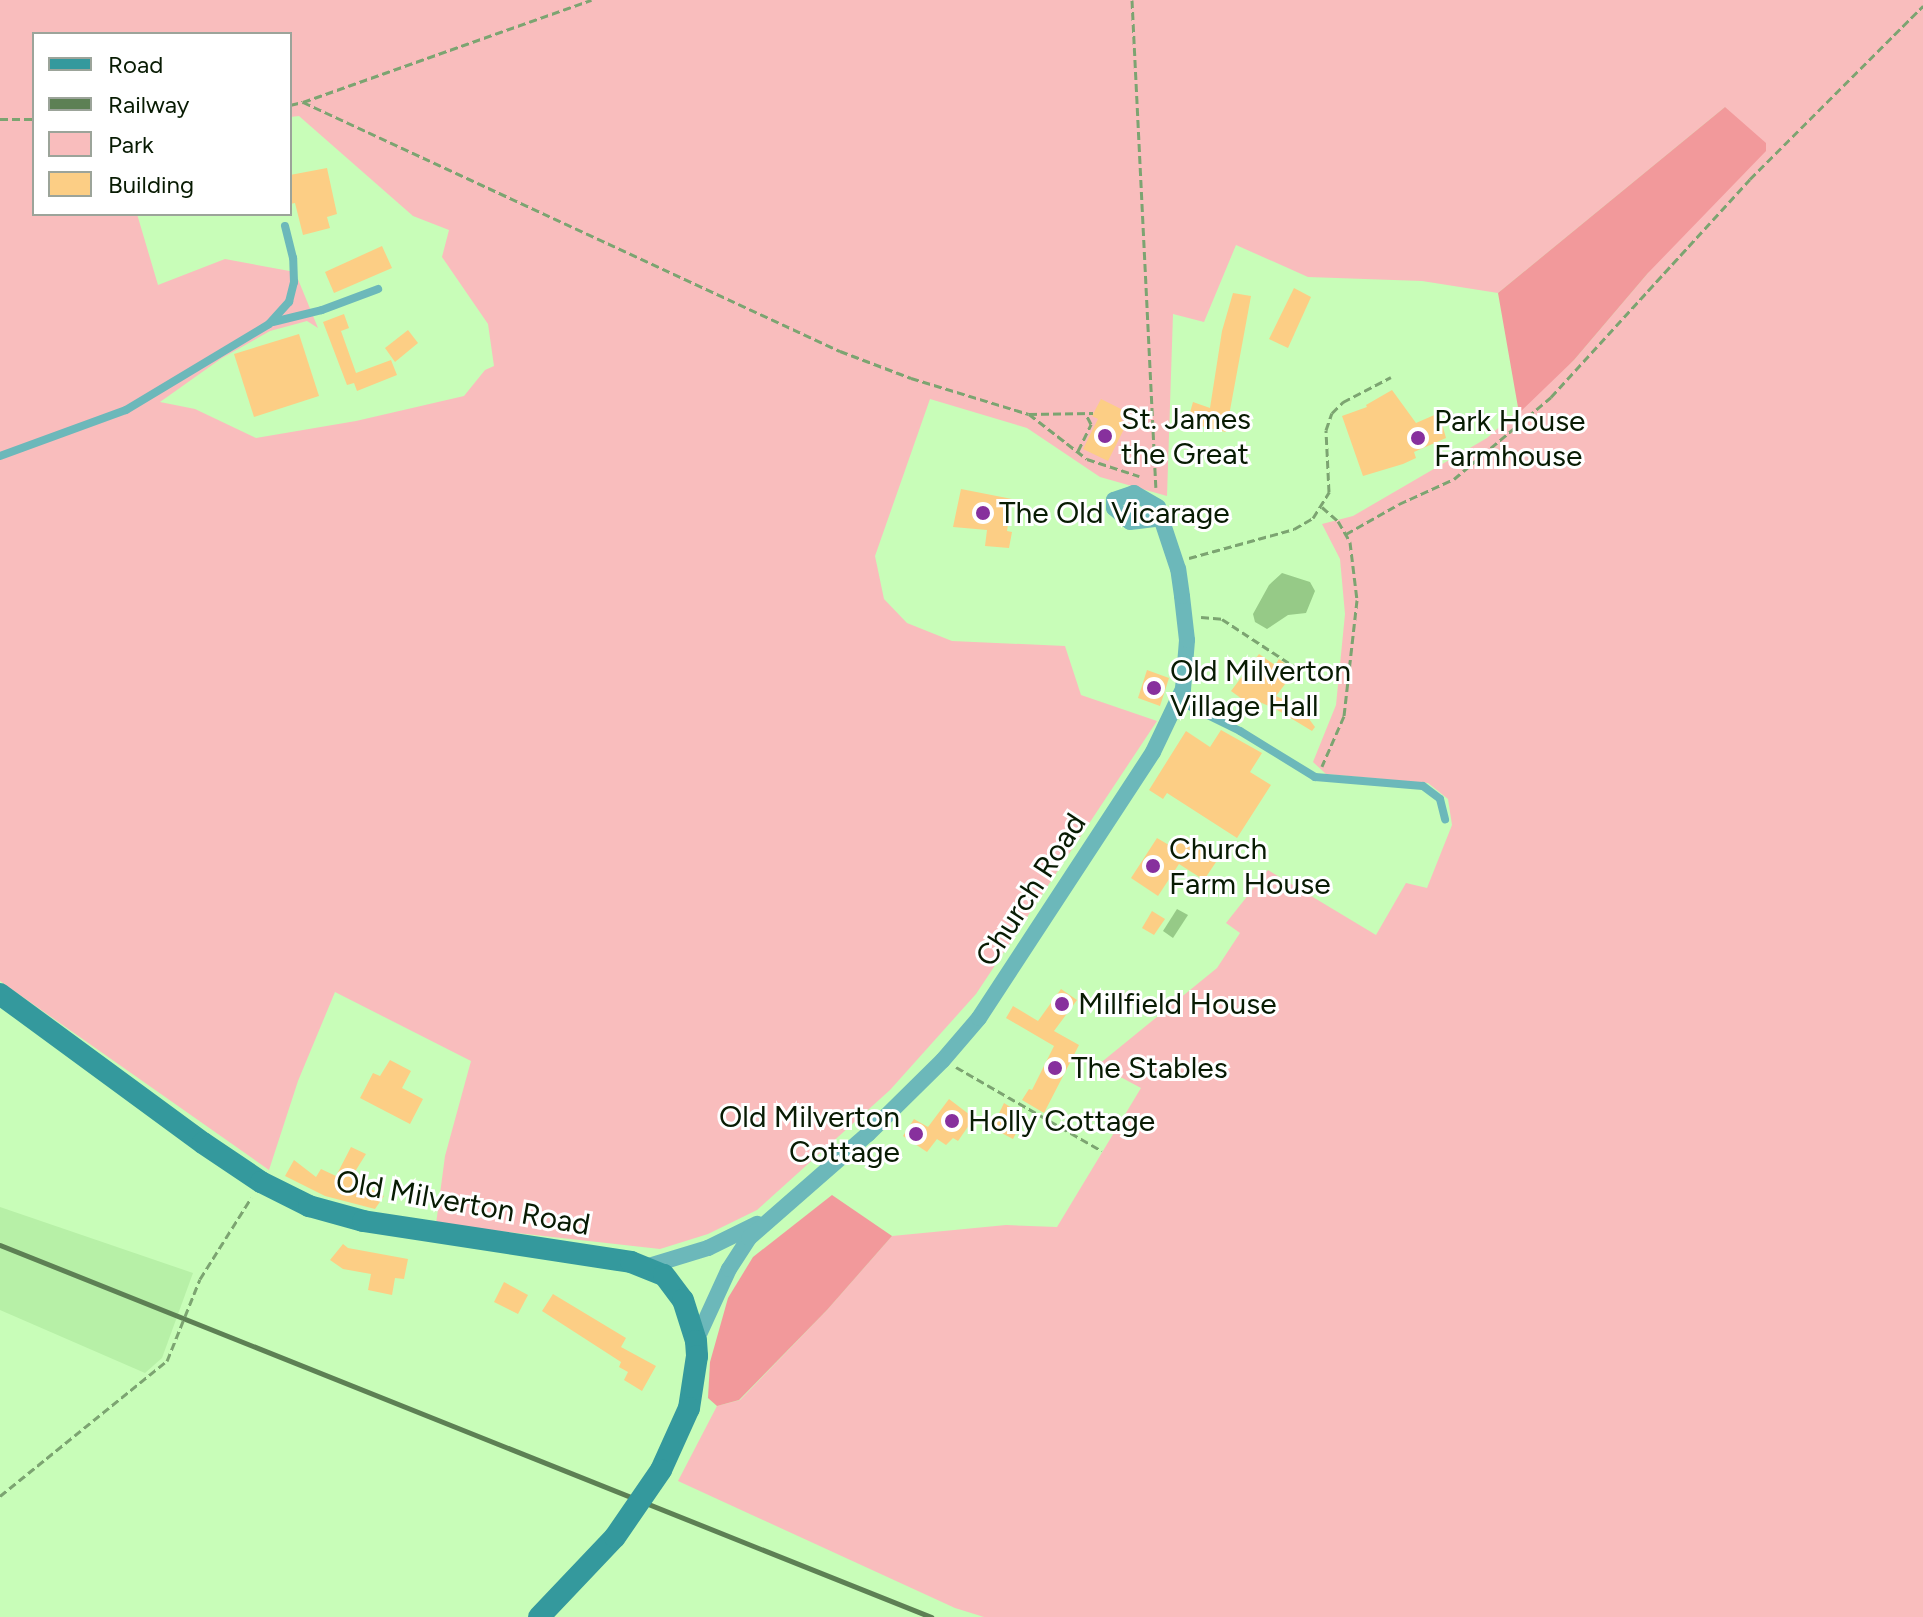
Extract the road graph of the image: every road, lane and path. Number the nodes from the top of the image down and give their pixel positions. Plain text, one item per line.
1 (591, 0) edge
2 (1132, 0) edge
3 (1923, 6) edge
4 (303, 102) junction
5 (292, 105) edge
6 (0, 119) edge
7 (32, 119) edge
8 (285, 226) dead end
9 (293, 284) junction
10 (378, 289) dead end
11 (304, 313) junction
12 (269, 324) junction
13 (1391, 377) dead end
14 (1093, 413) dead end
15 (1029, 414) junction
16 (1087, 416) junction
17 (1078, 451) junction
18 (0, 456) edge
19 (1144, 478) dead end
20 (1322, 507) junction
21 (1160, 512) joint
22 (1346, 534) junction
23 (1189, 558) dead end
24 (1201, 617) dead end
25 (1298, 669) dead end
26 (1179, 701) junction
27 (1318, 777) junction
28 (1445, 819) dead end
29 (0, 994) edge
30 (956, 1067) dead end
31 (1102, 1151) dead end
32 (254, 1192) dead end
33 (769, 1217) junction
34 (649, 1266) junction
35 (696, 1341) junction
36 (0, 1496) edge
37 (539, 1617) edge

1 - 4 path
2 - 21 path
3 - 22 path
4 - 5 path
4 - 15 path
6 - 7 path
8 - 9 lane
9 - 11 lane
9 - 12 lane
10 - 11 lane
11 - 12 lane
12 - 18 lane
13 - 20 path
14 - 16 path
15 - 16 path
15 - 17 path
16 - 17 path
17 - 19 path
20 - 22 path
20 - 23 path
21 - 26 street, Church Road
22 - 27 path
24 - 25 path
26 - 27 lane
26 - 33 street, Church Road
27 - 28 lane
29 - 34 street, Old Milverton Road
30 - 31 path
32 - 36 path, bridge
33 - 34 street, Church Road
33 - 35 street, Church Road
34 - 35 street
35 - 37 street, bridge

